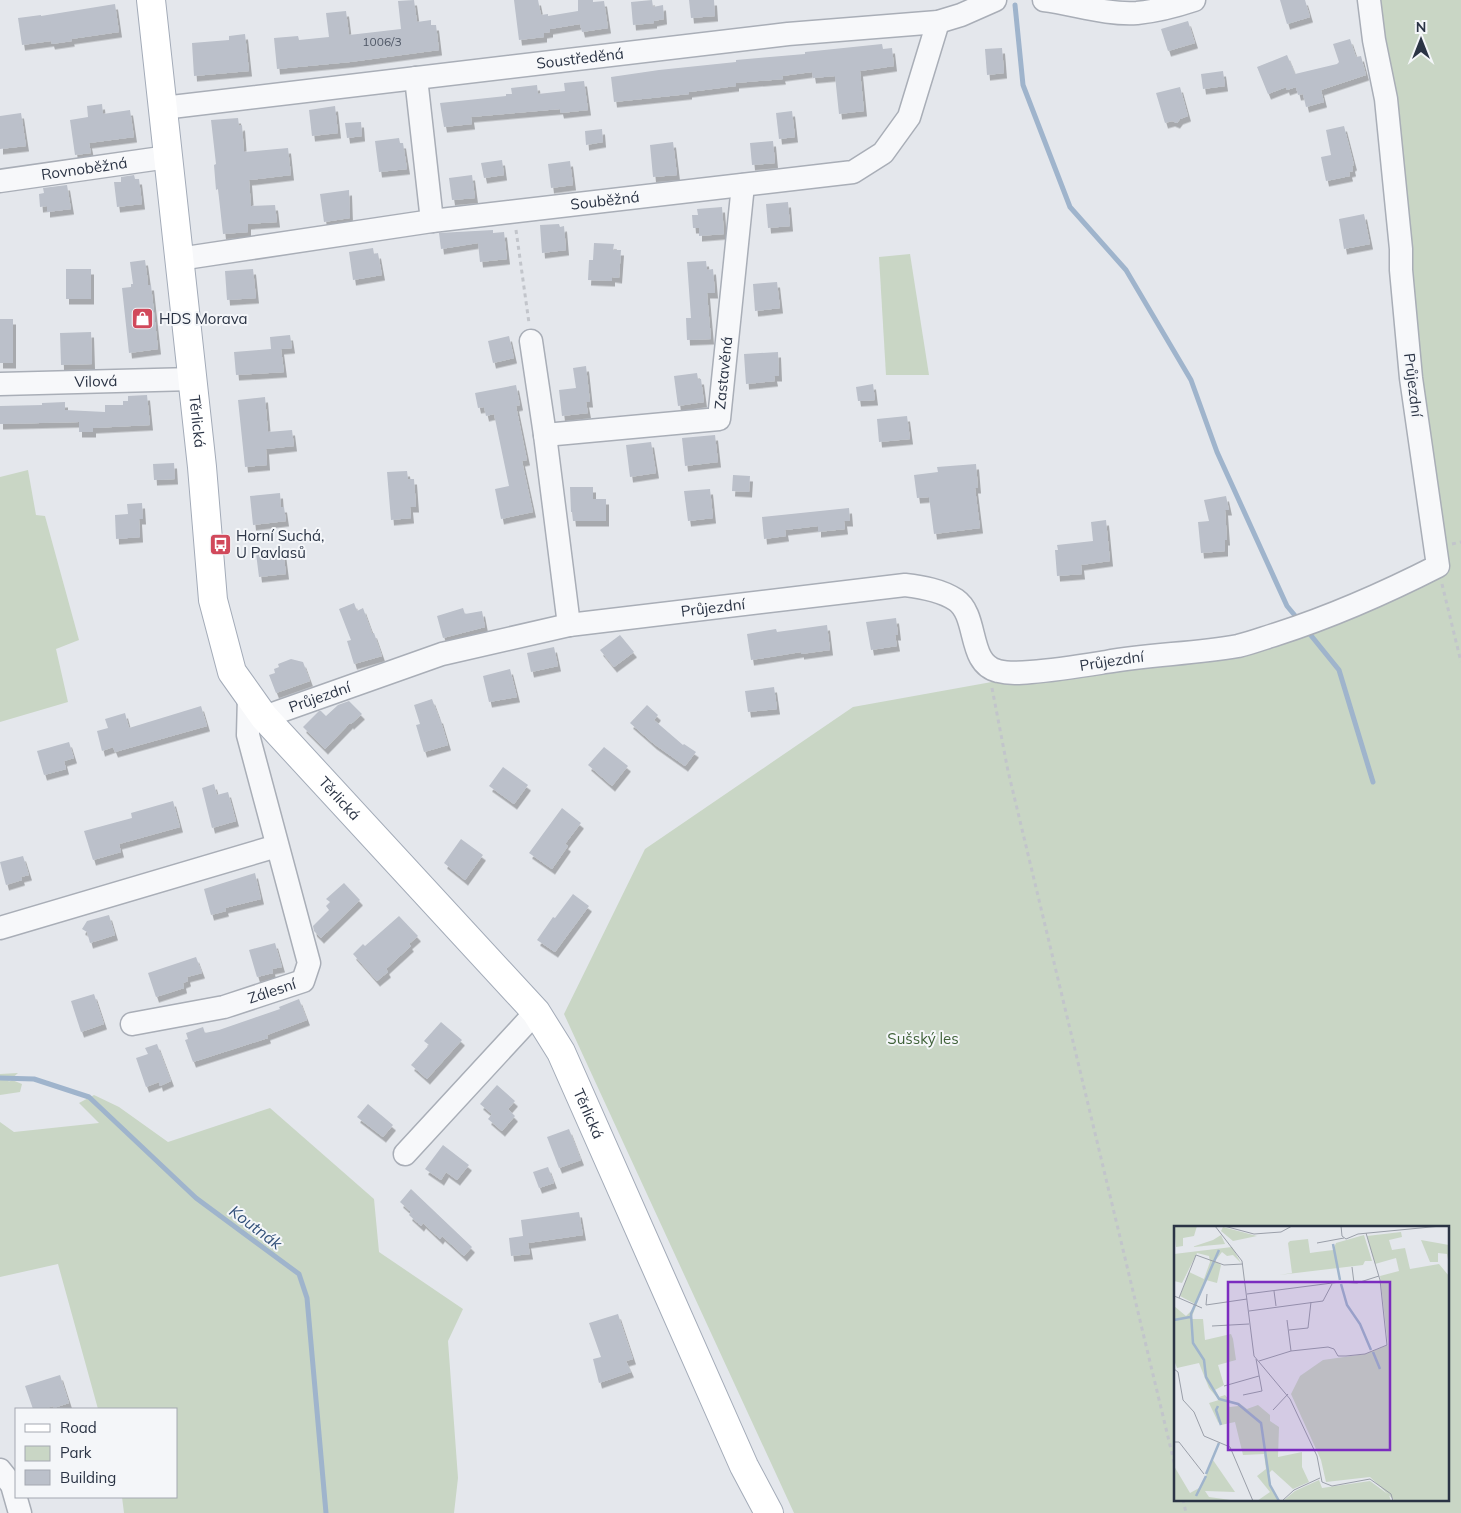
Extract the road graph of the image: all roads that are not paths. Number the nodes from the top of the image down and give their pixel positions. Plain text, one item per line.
1 (151, 0) edge
2 (994, 0) edge
3 (1044, 0) edge
4 (1194, 0) edge
5 (1369, 0) edge
6 (1135, 6) edge
7 (938, 22) junction
8 (416, 78) junction
9 (162, 108) junction
10 (168, 157) junction
11 (0, 181) edge
12 (744, 184) junction
13 (432, 221) junction
14 (179, 259) junction
15 (531, 341) road end
16 (192, 379) junction
17 (0, 384) edge
18 (545, 435) junction
19 (569, 625) junction
20 (257, 707) junction
21 (277, 846) junction
22 (0, 928) edge
23 (536, 1012) junction
24 (132, 1024) dead end
25 (406, 1154) dead end
26 (0, 1470) edge
27 (15, 1496) edge
28 (16, 1498) edge
29 (20, 1513) edge
30 (769, 1513) edge

1 - 9 main road, Těrlická
2 - 7 street, Soustředěná
3 - 6 street
4 - 6 street
5 - 19 street, Průjezdní
7 - 8 street, Soustředěná
7 - 12 street, Souběžná
8 - 9 street, Soustředěná
8 - 13 street
9 - 10 main road, Těrlická
10 - 11 street, Rovnoběžná
10 - 14 main road, Těrlická
12 - 13 street, Souběžná
12 - 18 street, Zastavěná
13 - 14 street, Souběžná
14 - 16 main road, Těrlická
15 - 18 street
16 - 17 street, Vilová
16 - 20 main road, Těrlická
18 - 19 street
19 - 20 street, Průjezdní
20 - 21 street, Zálesní
20 - 23 main road, Těrlická
21 - 22 street
21 - 24 street, Zálesní
23 - 25 street
23 - 30 main road, Těrlická
26 - 27 street
28 - 29 street

